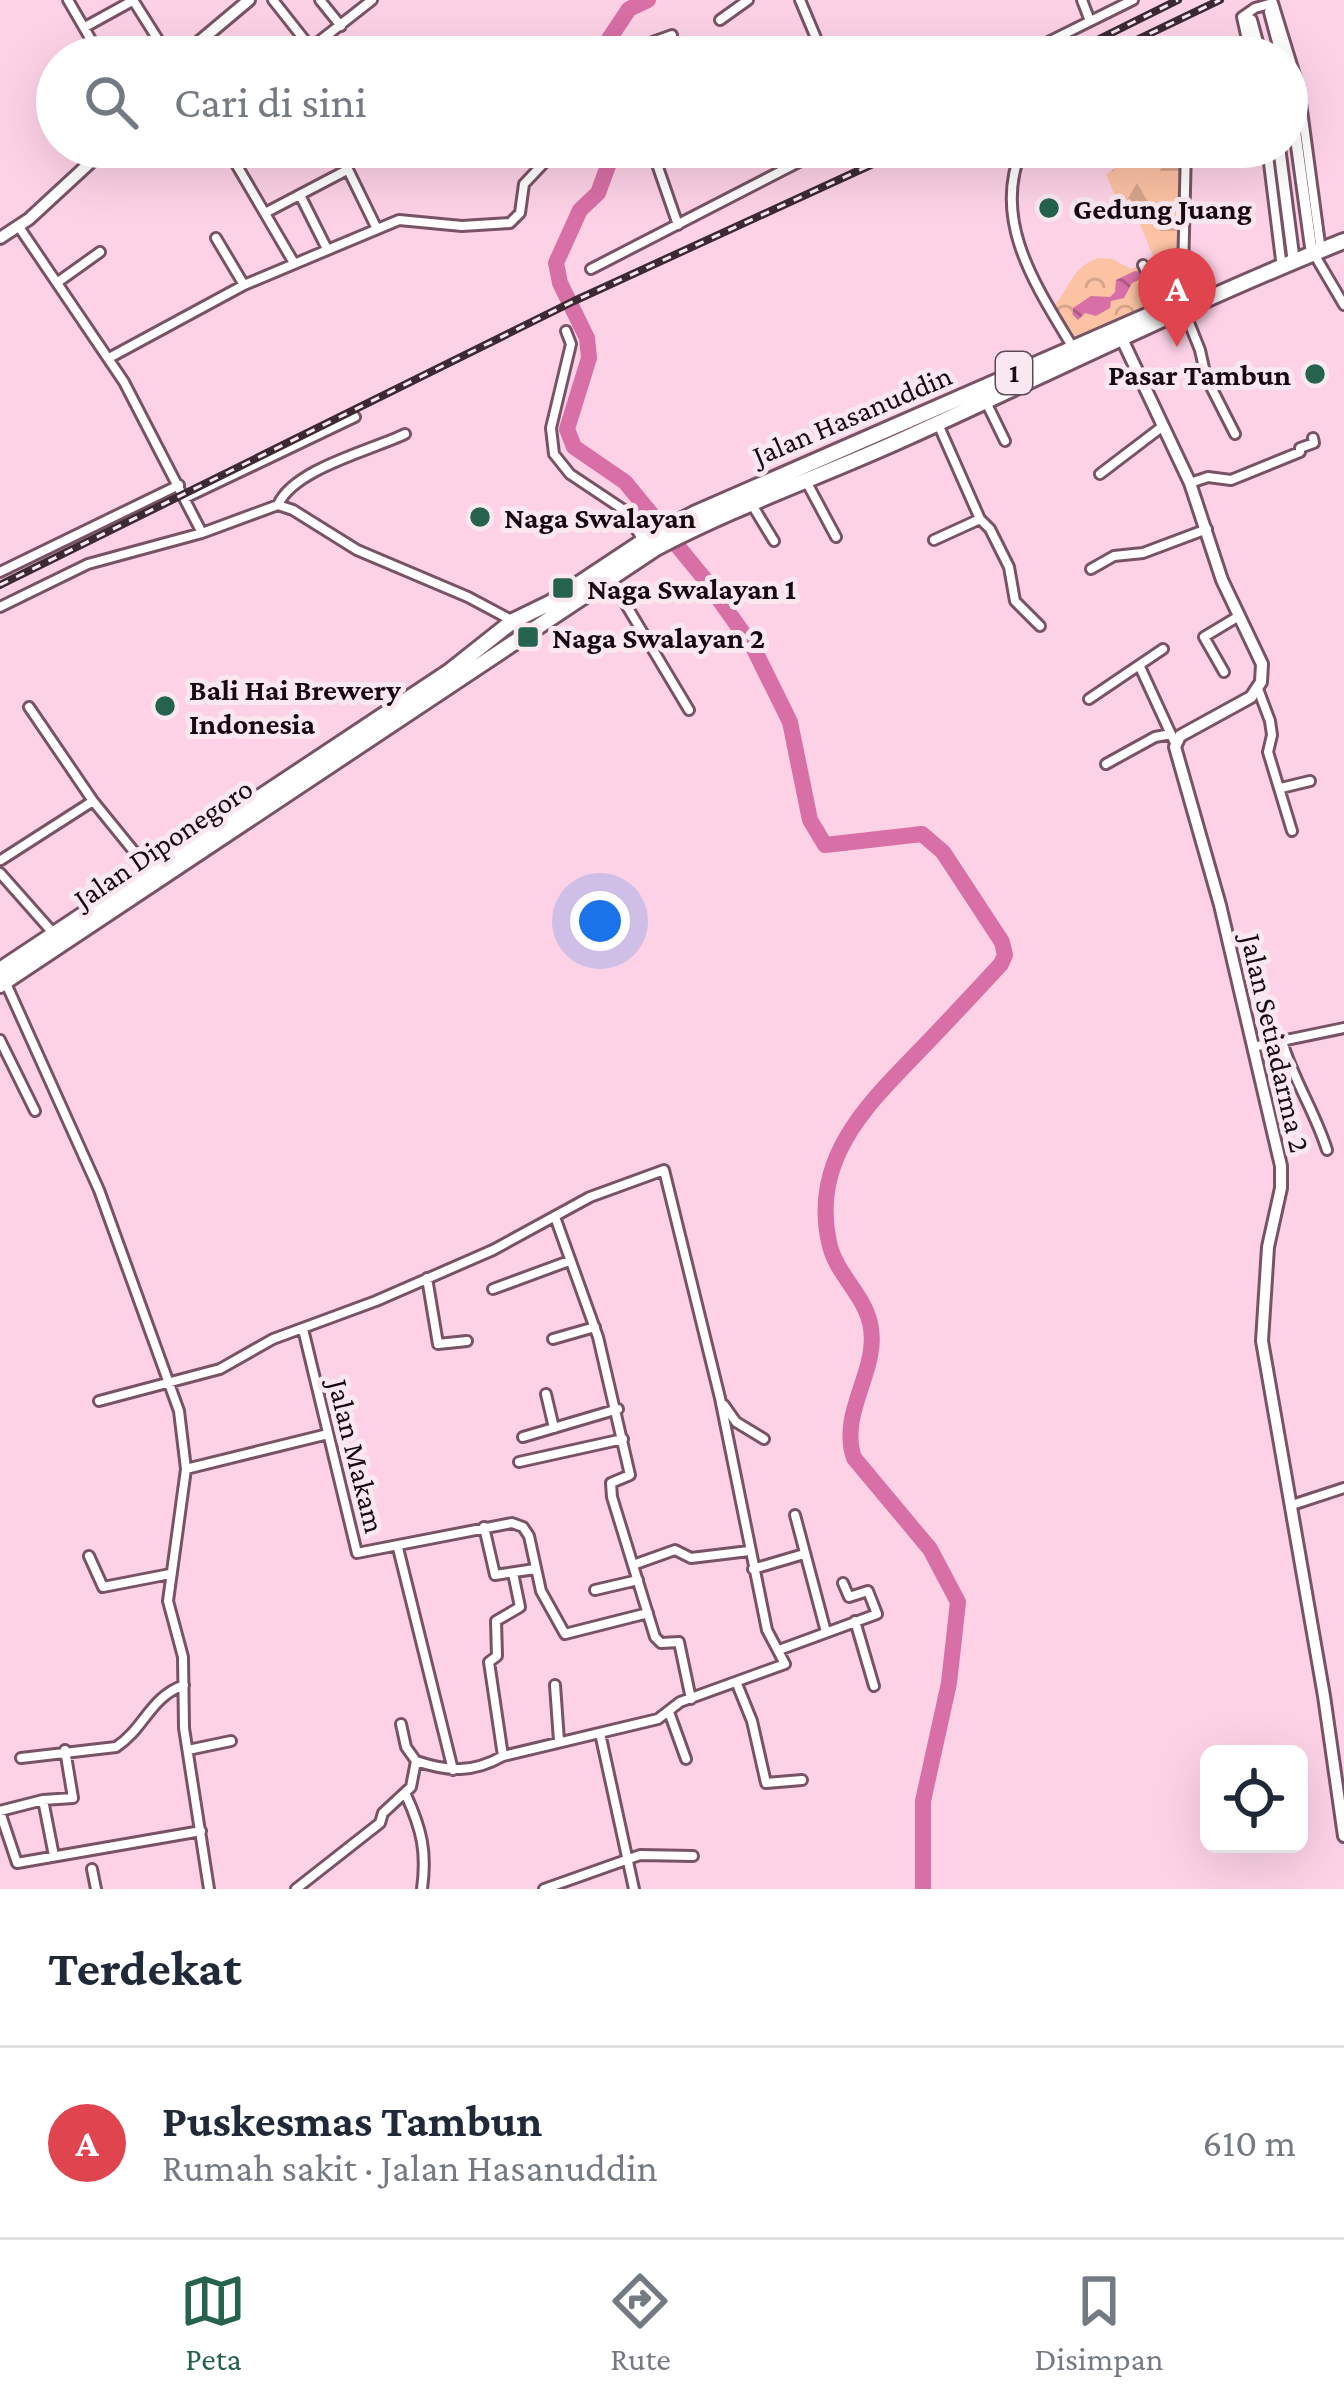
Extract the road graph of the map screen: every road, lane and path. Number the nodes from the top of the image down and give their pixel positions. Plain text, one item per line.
1 (68, 0) edge
2 (133, 0) edge
3 (249, 0) edge
4 (273, 0) edge
5 (320, 0) edge
6 (372, 0) edge
7 (748, 0) edge
8 (800, 0) edge
9 (1082, 0) edge
10 (1132, 0) edge
11 (1270, 13) dead end
12 (720, 20) dead end
13 (1251, 20) dead end
14 (1090, 21) junction
15 (340, 26) junction
16 (85, 27) junction
17 (90, 36) edge
18 (156, 36) edge
19 (206, 36) edge
20 (303, 36) edge
21 (327, 36) edge
22 (815, 36) edge
23 (1060, 36) edge
24 (1246, 36) edge
25 (1256, 36) edge
26 (1276, 36) edge
27 (1283, 36) edge
28 (84, 168) edge
29 (238, 168) edge
30 (539, 168) edge
31 (658, 168) edge
32 (788, 168) edge
33 (1016, 168) edge
34 (1186, 168) edge
35 (1271, 168) edge
36 (1281, 168) edge
37 (1302, 168) edge
38 (1306, 168) edge
39 (347, 170) joint
40 (300, 195) junction
41 (265, 213) junction
42 (678, 225) junction
43 (19, 227) junction
44 (376, 229) junction
45 (1344, 237) edge
46 (0, 238) edge
47 (216, 238) dead end
48 (1314, 248) junction
49 (327, 249) junction
50 (100, 252) dead end
51 (1287, 258) junction
52 (294, 263) junction
53 (1143, 265) dead end
54 (591, 269) dead end
55 (58, 282) junction
56 (244, 285) junction
57 (1187, 303) junction
58 (1344, 305) edge
59 (1163, 307) junction
60 (566, 332) dead end
61 (1121, 337) junction
62 (1072, 346) junction
63 (109, 358) junction
64 (986, 401) junction
65 (355, 417) dead end
66 (938, 423) junction
67 (1163, 426) junction
68 (405, 434) dead end
69 (1234, 434) dead end
70 (1313, 438) dead end
71 (1005, 441) dead end
72 (1100, 474) dead end
73 (805, 480) junction
74 (1190, 484) junction
75 (178, 485) junction
76 (185, 498) junction
77 (751, 502) junction
78 (278, 505) junction
79 (980, 519) junction
80 (693, 522) junction
81 (1207, 529) junction
82 (202, 533) junction
83 (836, 537) dead end
84 (934, 540) dead end
85 (774, 541) dead end
86 (649, 542) junction
87 (1091, 569) dead end
88 (0, 572) edge
89 (606, 572) junction
90 (0, 607) edge
91 (1239, 616) junction
92 (513, 621) junction
93 (1040, 626) dead end
94 (522, 636) junction
95 (1163, 650) dead end
96 (1140, 667) junction
97 (1224, 672) dead end
98 (1258, 688) junction
99 (1089, 699) dead end
100 (29, 706) dead end
101 (689, 710) dead end
102 (1173, 738) junction
103 (1106, 764) dead end
104 (1310, 782) dead end
105 (1281, 788) junction
106 (93, 801) junction
107 (1292, 831) dead end
108 (1, 860) edge
109 (149, 870) junction
110 (0, 873) edge
111 (55, 935) junction
112 (1, 977) edge
113 (1344, 1028) edge
114 (0, 1040) edge
115 (1282, 1041) junction
116 (1253, 1047) junction
117 (35, 1111) dead end
118 (1327, 1150) dead end
119 (556, 1217) junction
120 (569, 1261) junction
121 (427, 1278) junction
122 (493, 1289) dead end
123 (595, 1327) junction
124 (303, 1329) junction
125 (553, 1339) dead end
126 (467, 1341) dead end
127 (171, 1384) junction
128 (546, 1394) dead end
129 (720, 1398) junction
130 (99, 1401) dead end
131 (618, 1409) junction
132 (554, 1428) junction
133 (328, 1434) junction
134 (524, 1437) dead end
135 (624, 1439) junction
136 (764, 1439) dead end
137 (519, 1462) dead end
138 (187, 1469) junction
139 (1344, 1488) edge
140 (1292, 1505) junction
141 (795, 1515) dead end
142 (484, 1527) junction
143 (398, 1548) junction
144 (749, 1551) junction
145 (805, 1554) junction
146 (89, 1556) dead end
147 (633, 1565) junction
148 (535, 1569) junction
149 (753, 1569) junction
150 (513, 1573) junction
151 (170, 1574) junction
152 (638, 1580) junction
153 (843, 1583) dead end
154 (595, 1590) dead end
155 (648, 1613) junction
156 (856, 1621) junction
157 (826, 1632) junction
158 (779, 1650) junction
159 (736, 1684) junction
160 (185, 1685) junction
161 (555, 1685) dead end
162 (874, 1686) dead end
163 (691, 1699) junction
164 (669, 1712) junction
165 (401, 1724) dead end
166 (600, 1733) junction
167 (231, 1741) dead end
168 (559, 1741) junction
169 (65, 1750) junction
170 (188, 1750) junction
171 (502, 1756) junction
172 (21, 1758) dead end
173 (686, 1759) dead end
174 (416, 1761) junction
175 (453, 1770) junction
176 (802, 1780) dead end
177 (406, 1795) junction
178 (43, 1800) junction
179 (0, 1812) edge
180 (201, 1831) junction
181 (1344, 1833) edge
182 (4, 1846) edge
183 (54, 1856) junction
184 (693, 1856) dead end
185 (628, 1861) junction
186 (92, 1869) dead end
187 (559, 1887) edge
188 (96, 1889) edge
189 (209, 1889) edge
190 (296, 1889) edge
191 (422, 1889) edge
192 (544, 1889) edge
193 (634, 1889) edge

1 - 16 street
2 - 16 street
2 - 18 street
3 - 19 main road
4 - 20 street
5 - 15 street
6 - 15 street
7 - 12 street
8 - 22 street
9 - 14 street
10 - 14 street
11 - 26 main road
13 - 25 main road
14 - 23 street
15 - 21 street
16 - 17 street
24 - 27 street
28 - 43 main road
29 - 41 street
30 - 44 street
31 - 42 street
32 - 42 street
33 - 62 street
34 - 57 street
35 - 51 street
36 - 51 main road
37 - 48 main road
38 - 48 street
39 - 40 street
39 - 44 street
40 - 41 street
40 - 49 street
41 - 52 street
42 - 54 street
43 - 46 main road
43 - 55 street
44 - 49 street
45 - 48 highway, Jalan Hasanuddin / 1
47 - 56 street
48 - 51 highway, Jalan Hasanuddin / 1
48 - 57 highway, Jalan Hasanuddin / 1
48 - 58 street
49 - 52 street
50 - 55 street
51 - 57 highway, Jalan Hasanuddin / 1
52 - 56 street
53 - 59 street
55 - 63 street
56 - 63 street
57 - 59 highway, Jalan Hasanuddin / 1
57 - 61 highway, Jalan Hasanuddin / 1
57 - 69 street
59 - 62 highway, Jalan Hasanuddin / 1
60 - 86 street
61 - 64 highway, Jalan Hasanuddin / 1
61 - 67 main road
62 - 80 highway, Jalan Hasanuddin / 1
63 - 75 street
64 - 66 highway, Jalan Hasanuddin / 1
64 - 71 street
65 - 76 street
66 - 73 highway, Jalan Hasanuddin / 1
66 - 79 street
67 - 72 street
67 - 74 main road
68 - 78 street
70 - 74 street
73 - 77 highway, Jalan Hasanuddin / 1
73 - 83 street
74 - 81 main road
75 - 76 street
75 - 88 street
76 - 82 street
77 - 80 highway, Jalan Hasanuddin / 1
77 - 85 street
78 - 82 street
78 - 92 street
79 - 84 street
79 - 93 street
80 - 86 highway, Jalan Hasanuddin / 1
81 - 87 street
81 - 91 main road
82 - 90 street
86 - 89 highway, Jalan Diponegoro / 1
89 - 92 highway, Jalan Diponegoro / 1
89 - 94 highway, Jalan Diponegoro / 1
89 - 101 street
91 - 97 street
91 - 98 main road
92 - 94 street
92 - 109 highway, Jalan Diponegoro / 1
94 - 112 highway, Jalan Diponegoro / 1
95 - 96 street
96 - 99 street
96 - 102 street
98 - 102 main road
98 - 105 street
100 - 106 street
102 - 103 street
102 - 116 main road, Jalan Setiadarma 2
104 - 105 street
105 - 107 street
106 - 108 street
106 - 109 street
109 - 111 highway, Jalan Diponegoro / 1
110 - 111 street
111 - 112 highway, Jalan Diponegoro / 1
112 - 127 street
113 - 115 street
114 - 117 street
115 - 116 street
115 - 118 street
116 - 140 main road, Jalan Setiadarma 2
119 - 120 street
119 - 121 street
119 - 129 street
120 - 122 street
120 - 123 street
121 - 124 street
121 - 126 street
123 - 125 street
123 - 131 street
124 - 127 street
124 - 133 street, Jalan Makam
127 - 130 street
127 - 138 street
128 - 132 street
129 - 136 street
129 - 144 street
131 - 132 street
131 - 135 street
132 - 134 street
133 - 138 street
133 - 143 street, Jalan Makam
135 - 137 street
135 - 147 street
138 - 151 street
139 - 140 street
140 - 181 main road, Jalan Setiadarma 2
141 - 145 street
142 - 143 street, Jalan Makam
142 - 148 street
142 - 150 street
143 - 175 street, Jalan Makam
144 - 147 street
144 - 149 street
145 - 149 street
145 - 157 street
146 - 151 street
147 - 152 street
148 - 150 street
148 - 155 street
149 - 158 street
150 - 171 street
151 - 160 street
152 - 154 street
152 - 155 street
153 - 156 street
155 - 163 street
156 - 157 street
156 - 162 street
157 - 158 street
158 - 159 street
159 - 163 street
159 - 176 street
160 - 169 street
160 - 170 street
161 - 168 street
163 - 164 street
164 - 166 street
164 - 173 street
165 - 174 street
166 - 168 street
166 - 185 street
167 - 170 street
168 - 171 street
169 - 172 street
169 - 178 street
170 - 180 street
171 - 175 street
174 - 175 street
174 - 177 street
177 - 190 street
177 - 191 street
178 - 179 street
178 - 183 street
179 - 182 street
180 - 183 street
180 - 189 street
182 - 183 street
184 - 185 street
185 - 187 street
185 - 193 street
186 - 188 street
187 - 192 street

